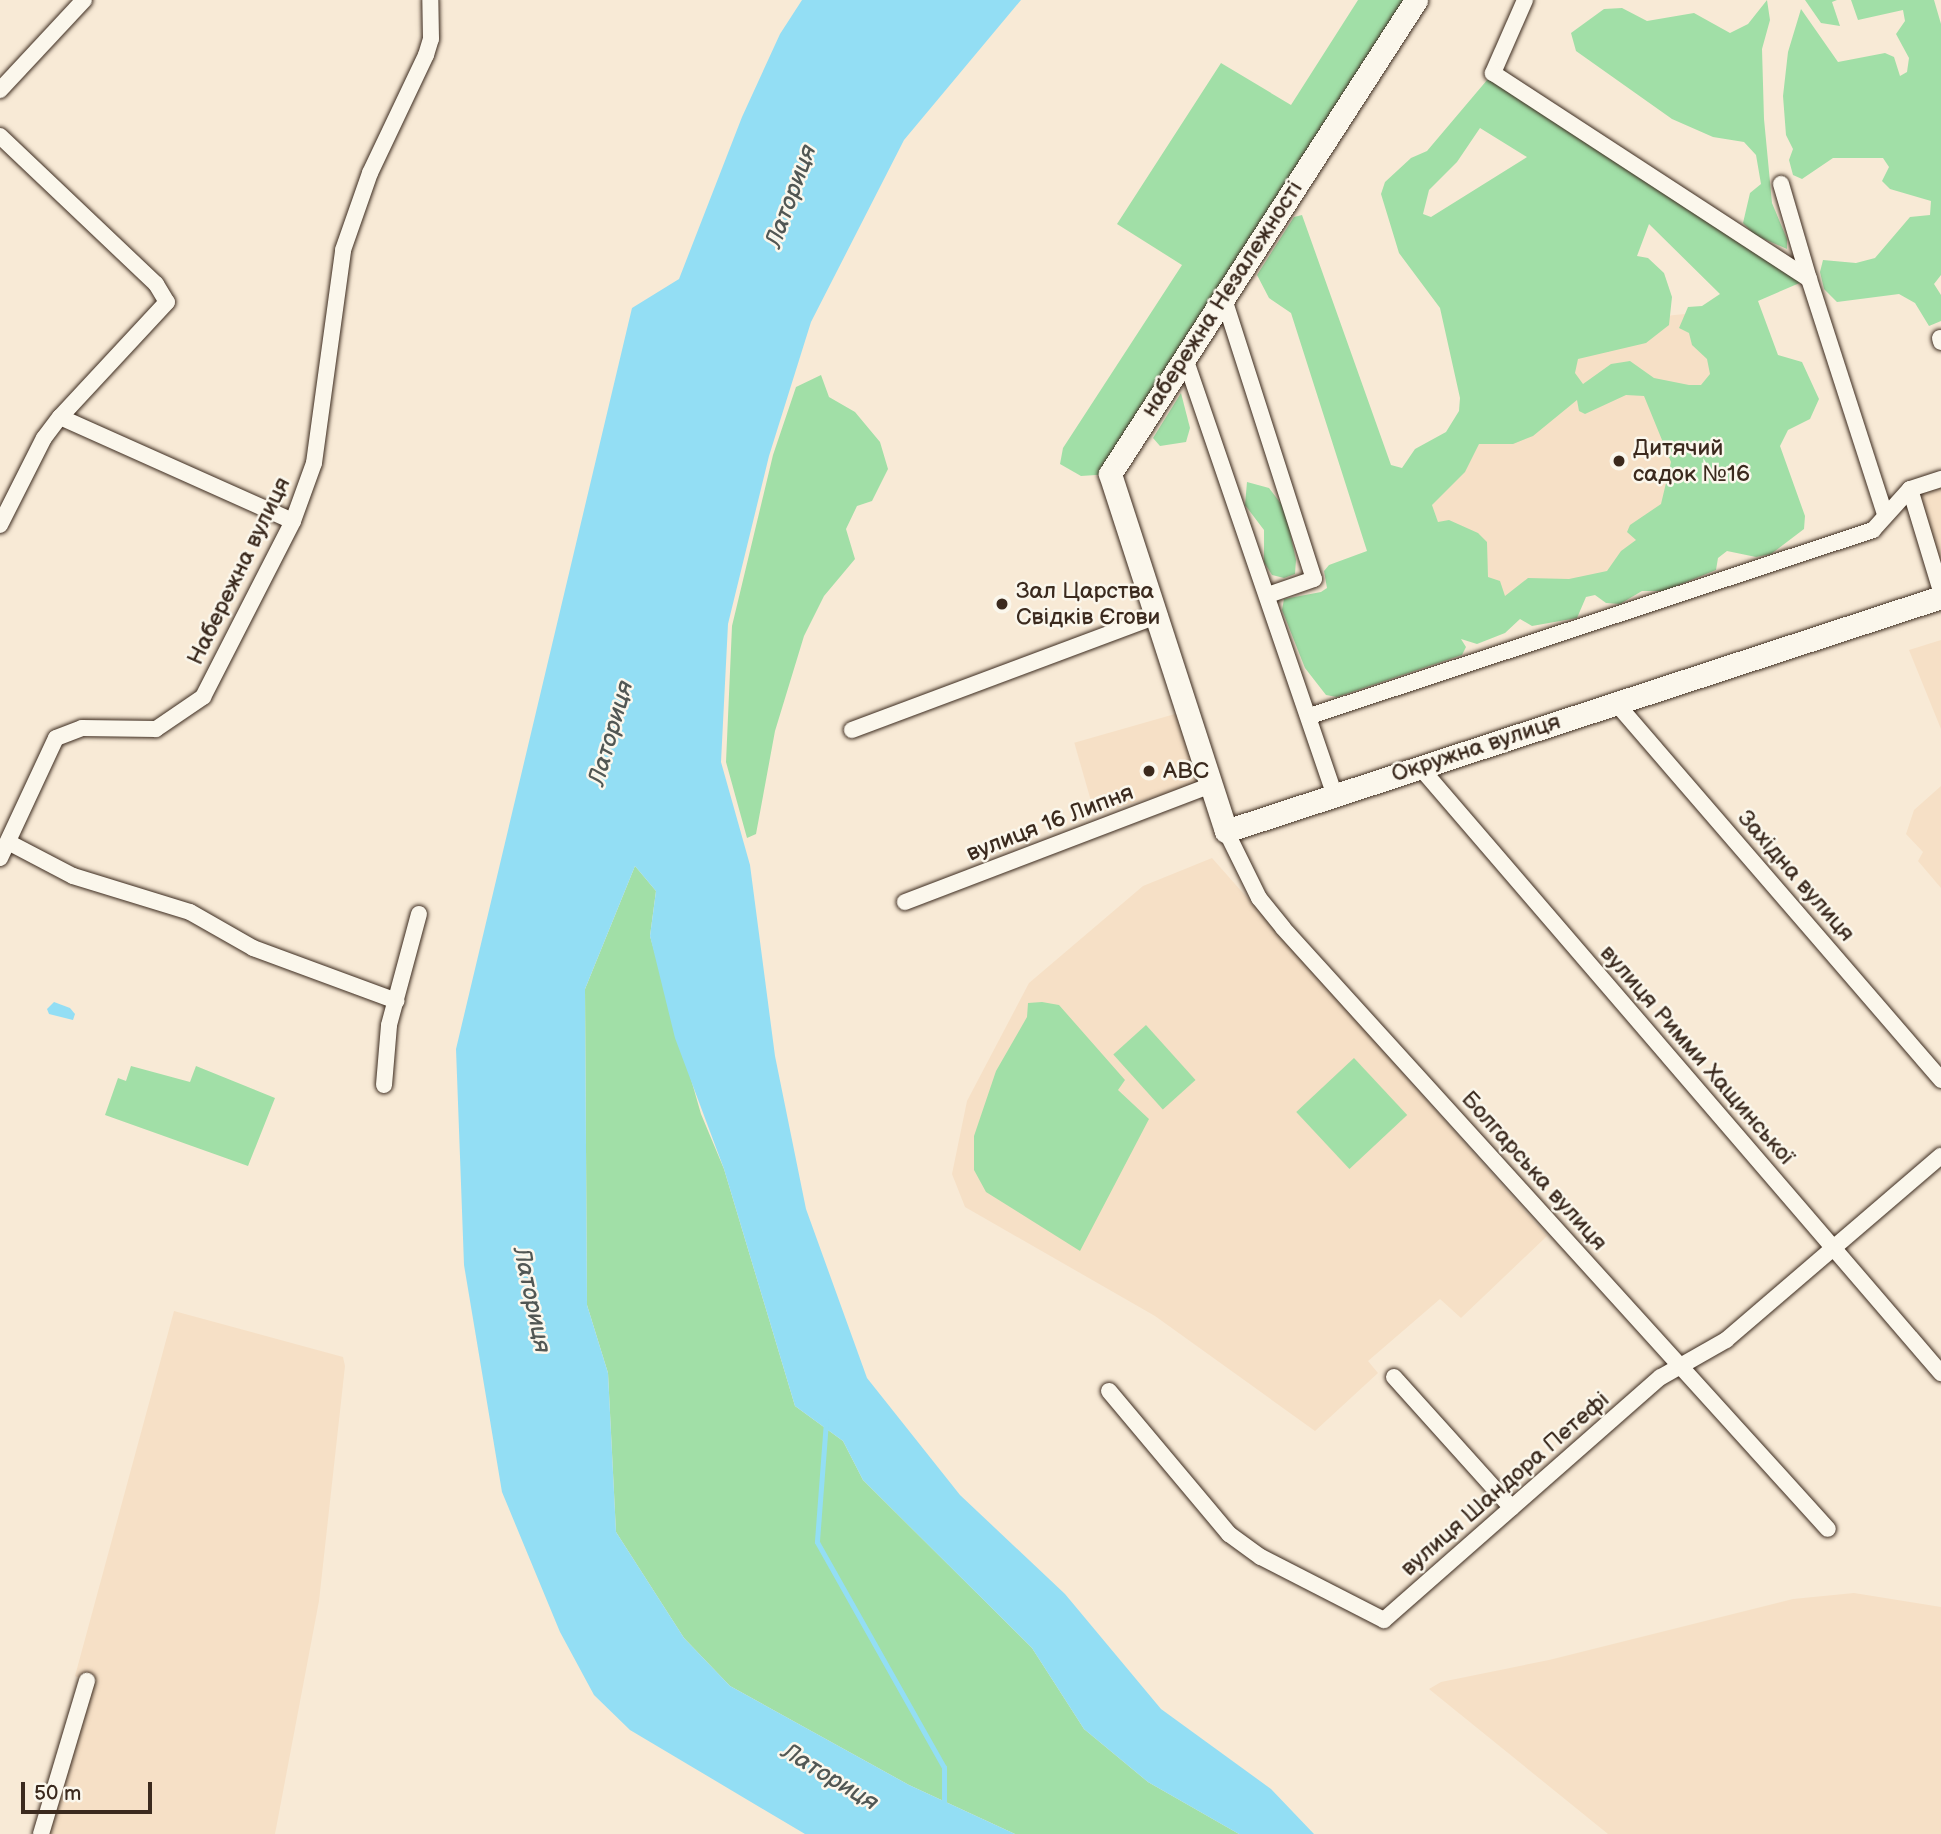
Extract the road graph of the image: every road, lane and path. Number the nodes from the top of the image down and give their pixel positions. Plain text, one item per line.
1 (84, 0) edge
2 (430, 0) edge
3 (1416, 0) edge
4 (1525, 0) edge
5 (0, 90) edge
6 (0, 136) edge
7 (1781, 184) dead end
8 (1809, 279) junction
9 (1224, 299) junction
10 (1185, 358) junction
11 (60, 417) junction
12 (1941, 479) edge
13 (1910, 489) junction
14 (1885, 514) junction
15 (293, 520) junction
16 (0, 525) edge
17 (1941, 591) edge
18 (1268, 595) junction
19 (1941, 597) edge
20 (1158, 615) junction
21 (1616, 703) junction
22 (1310, 716) junction
23 (852, 730) dead end
24 (1419, 766) junction
25 (1210, 785) junction
26 (1334, 794) junction
27 (1226, 831) junction
28 (8, 842) junction
29 (0, 858) edge
30 (905, 902) dead end
31 (419, 914) dead end
32 (396, 1001) junction
33 (1941, 1080) edge
34 (384, 1085) dead end
35 (1941, 1156) edge
36 (1833, 1249) junction
37 (1681, 1366) junction
38 (1941, 1373) edge
39 (1394, 1377) dead end
40 (1109, 1391) dead end
41 (1512, 1508) junction
42 (1828, 1529) dead end
43 (87, 1681) dead end
44 (41, 1834) edge

1 - 5 street
2 - 15 street, Набережна вулиця
3 - 9 street, набережна Незалежності
4 - 8 street
6 - 11 street
7 - 8 street
8 - 14 street
9 - 10 street, набережна Незалежності
9 - 18 street
10 - 18 street
10 - 20 street, набережна Незалежності
11 - 15 street
11 - 16 street
12 - 13 street
13 - 14 street
13 - 17 street
14 - 22 street
15 - 28 street, Набережна вулиця
18 - 22 street
19 - 21 street, Окружна вулиця
20 - 23 street
20 - 25 street
21 - 24 street, Окружна вулиця
21 - 33 street, Західна вулиця
22 - 26 street
24 - 26 street, Окружна вулиця
24 - 36 street, вулиця Римми Хащинської
25 - 27 street
25 - 30 street, вулиця 16 Липня
26 - 27 street, Окружна вулиця
27 - 37 street, Болгарська вулиця
28 - 29 street, Набережна вулиця
28 - 32 street
31 - 32 street
32 - 34 street
35 - 36 street, вулиця Шандора Петефі
36 - 37 street, вулиця Шандора Петефі
36 - 38 street, вулиця Римми Хащинської
37 - 41 street, вулиця Шандора Петефі
37 - 42 street, Болгарська вулиця
39 - 41 street
40 - 41 street, вулиця Шандора Петефі
43 - 44 street

